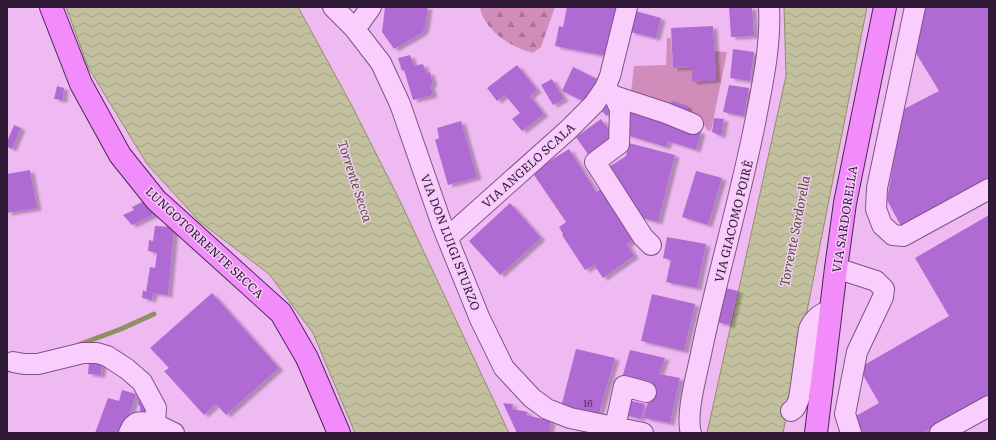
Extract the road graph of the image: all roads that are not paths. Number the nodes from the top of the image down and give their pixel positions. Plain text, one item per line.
1 (51, 7) edge
2 (333, 7) edge
3 (371, 7) edge
4 (627, 7) edge
5 (768, 7) edge
6 (885, 7) edge
7 (915, 7) edge
8 (354, 28) junction
9 (610, 92) junction
10 (693, 124) dead end
11 (989, 189) edge
12 (447, 238) junction
13 (652, 245) dead end
14 (836, 268) junction
15 (831, 310) junction
16 (13, 362) dead end
17 (646, 392) dead end
18 (989, 406) edge
19 (791, 411) dead end
20 (156, 424) junction
21 (614, 427) junction
22 (129, 433) edge
23 (174, 433) edge
24 (339, 433) edge
25 (643, 433) edge
26 (691, 433) edge
27 (816, 433) edge
28 (851, 433) edge
29 (940, 433) edge

1 - 24 main road, LUNGOTORRENTE SECCA
2 - 8 street, VIA DON LUIGI STURZO
3 - 8 street
4 - 9 street, VIA ANGELO SCALA
5 - 26 street, VIA GIACOMO POIRÈ
6 - 14 main road, VIA SARDORELLA
7 - 11 street
8 - 12 street, VIA DON LUIGI STURZO
9 - 10 street
9 - 12 street, VIA ANGELO SCALA
9 - 13 street
12 - 21 street, VIA DON LUIGI STURZO
14 - 15 main road, VIA SARDORELLA
14 - 28 street
15 - 19 street
15 - 27 main road, VIA SARDORELLA
16 - 20 street
17 - 21 street
18 - 29 street
20 - 22 street
20 - 23 street
21 - 25 street, VIA DON LUIGI STURZO

